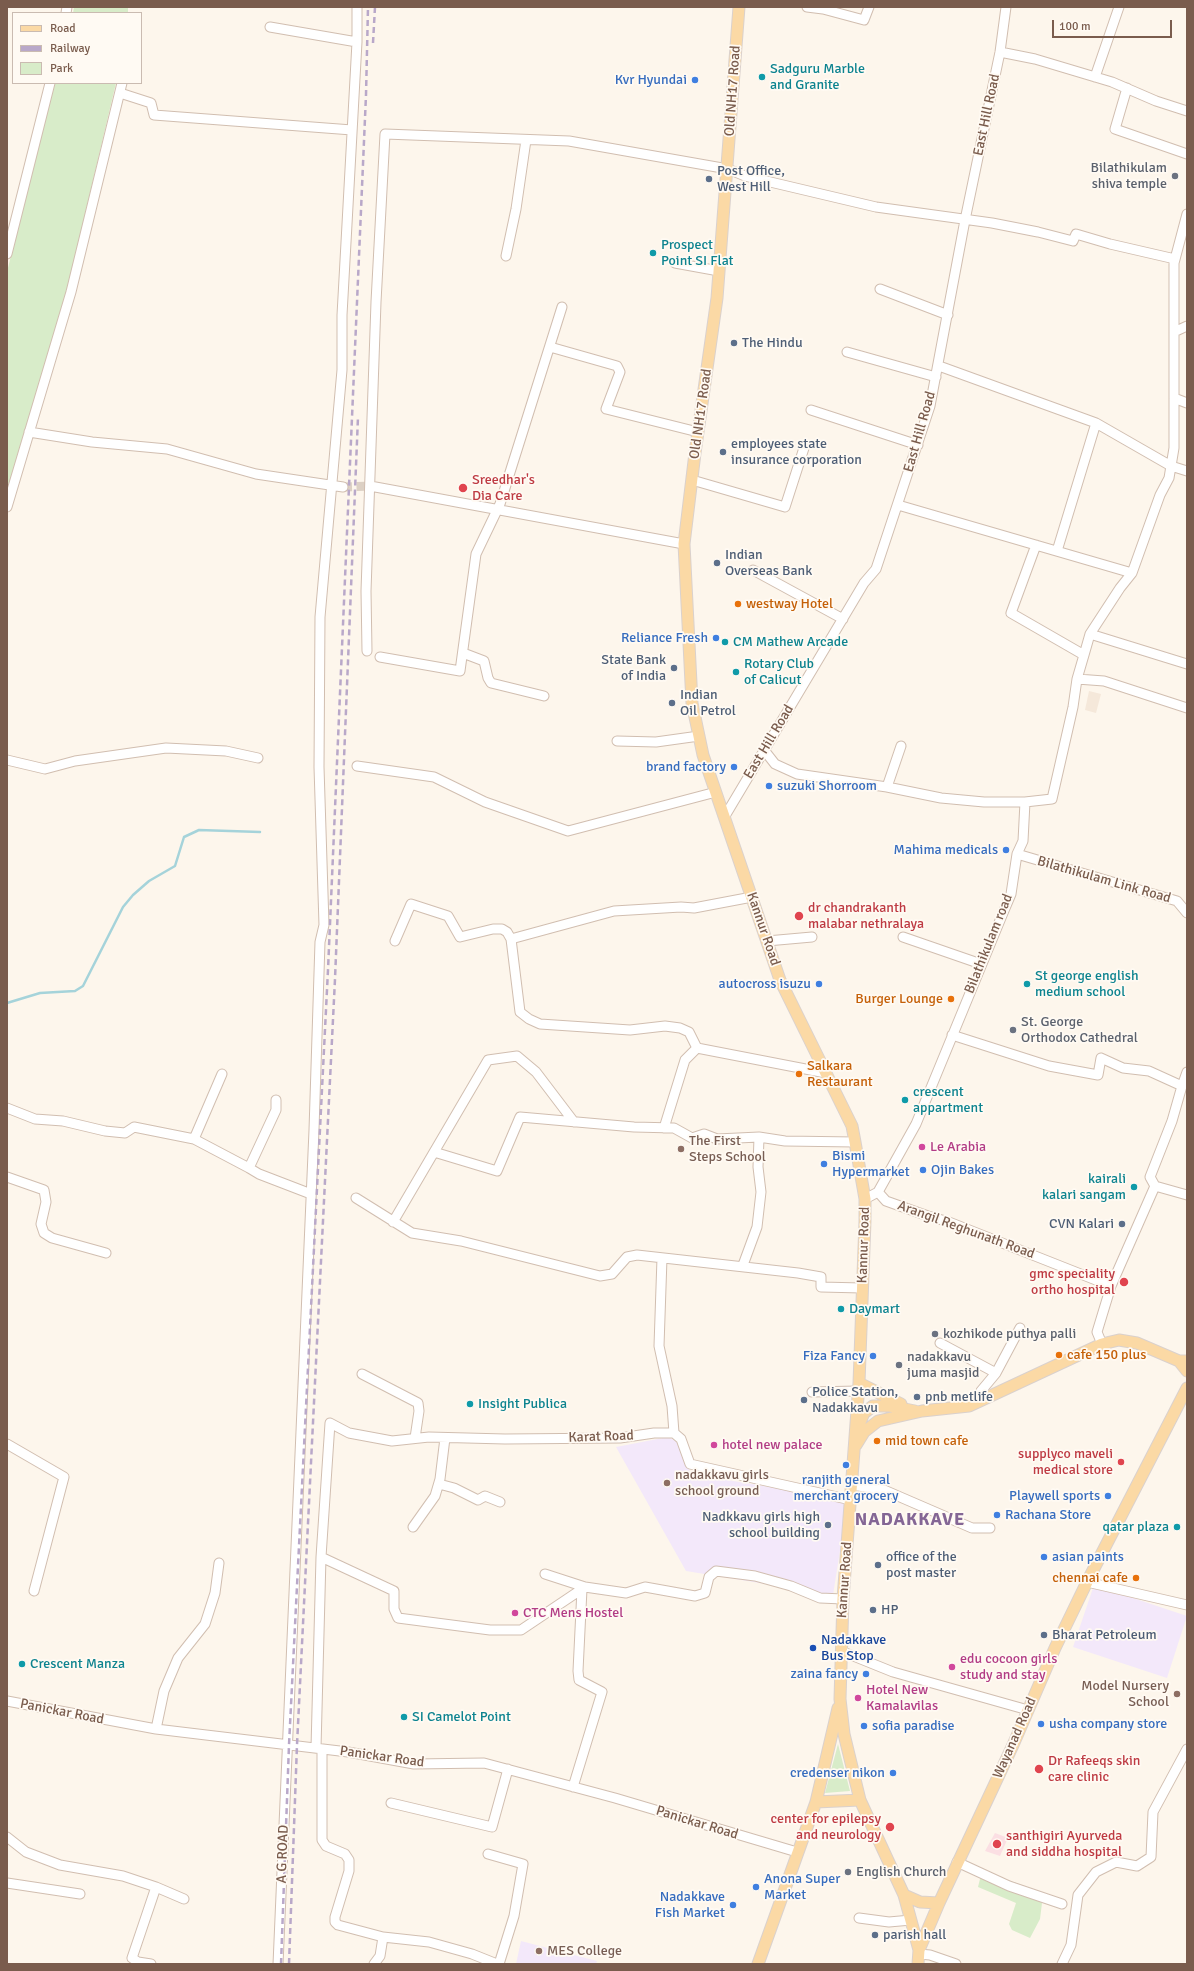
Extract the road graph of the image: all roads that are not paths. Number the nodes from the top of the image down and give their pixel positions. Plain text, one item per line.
1 (357, 7) edge
2 (739, 7) edge
3 (807, 7) edge
4 (869, 7) edge
5 (1006, 7) edge
6 (1119, 7) edge
7 (270, 27) dead end
8 (356, 42) junction
9 (1000, 52) junction
10 (1095, 77) junction
11 (50, 84) edge
12 (122, 84) edge
13 (1127, 88) junction
14 (120, 93) junction
15 (1187, 111) edge
16 (352, 130) junction
17 (526, 140) junction
18 (1187, 154) edge
19 (728, 169) junction
20 (1187, 214) edge
21 (11, 216) edge
22 (965, 220) junction
23 (7, 254) edge
24 (506, 256) dead end
25 (1175, 259) junction
26 (675, 263) dead end
27 (719, 271) junction
28 (880, 289) dead end
29 (562, 307) dead end
30 (948, 315) junction
31 (1187, 326) edge
32 (1174, 332) junction
33 (550, 347) junction
34 (847, 352) dead end
35 (939, 366) junction
36 (936, 377) junction
37 (1174, 398) junction
38 (1187, 403) edge
39 (811, 410) dead end
40 (1096, 424) junction
41 (29, 432) junction
42 (698, 432) junction
43 (918, 445) junction
44 (804, 448) dead end
45 (1171, 466) junction
46 (1187, 471) edge
47 (692, 480) junction
48 (332, 484) junction
49 (370, 486) junction
50 (343, 487) tunnel mouth
51 (898, 505) junction
52 (7, 507) edge
53 (498, 509) junction
54 (684, 544) junction
55 (1036, 545) junction
56 (1057, 551) junction
57 (752, 570) dead end
58 (1132, 573) junction
59 (843, 618) junction
60 (1090, 634) junction
61 (368, 651) dead end
62 (463, 653) junction
63 (1084, 655) junction
64 (380, 657) dead end
65 (1187, 664) edge
66 (1078, 679) junction
67 (544, 696) dead end
68 (1187, 708) edge
69 (699, 736) junction
70 (617, 741) dead end
71 (901, 746) dead end
72 (764, 750) junction
73 (258, 758) dead end
74 (7, 760) edge
75 (357, 766) dead end
76 (888, 787) junction
77 (716, 792) junction
78 (1025, 802) junction
79 (725, 816) junction
80 (1017, 854) junction
81 (752, 897) junction
82 (1187, 912) edge
83 (812, 937) dead end
84 (903, 937) dead end
85 (512, 939) junction
86 (395, 941) dead end
87 (767, 941) junction
88 (981, 964) junction
89 (952, 1035) junction
90 (697, 1048) junction
91 (826, 1072) junction
92 (1187, 1072) edge
93 (222, 1074) dead end
94 (1182, 1086) junction
95 (276, 1100) dead end
96 (7, 1108) edge
97 (574, 1122) junction
98 (664, 1128) junction
99 (759, 1137) junction
100 (194, 1139) junction
101 (855, 1142) junction
102 (434, 1152) junction
103 (249, 1168) junction
104 (7, 1177) edge
105 (1156, 1186) junction
106 (878, 1192) junction
107 (311, 1194) junction
108 (1187, 1195) edge
109 (356, 1198) dead end
110 (865, 1199) junction
111 (393, 1222) junction
112 (106, 1252) dead end
113 (662, 1258) junction
114 (743, 1266) junction
115 (1111, 1286) junction
116 (862, 1288) junction
117 (1020, 1328) dead end
118 (940, 1343) dead end
119 (1102, 1344) junction
120 (1183, 1361) edge
121 (1187, 1371) edge
122 (996, 1373) junction
123 (362, 1374) dead end
124 (858, 1387) junction
125 (1187, 1388) edge
126 (812, 1392) dead end
127 (983, 1400) junction
128 (922, 1411) junction
129 (674, 1433) junction
130 (855, 1433) junction
131 (416, 1438) junction
132 (445, 1438) junction
133 (7, 1444) edge
134 (855, 1446) junction
135 (439, 1484) junction
136 (852, 1485) junction
137 (851, 1500) junction
138 (500, 1502) dead end
139 (413, 1527) dead end
140 (990, 1528) dead end
141 (321, 1557) junction
142 (219, 1563) dead end
143 (546, 1574) dead end
144 (1087, 1582) junction
145 (583, 1588) junction
146 (34, 1591) dead end
147 (843, 1599) junction
148 (1187, 1605) edge
149 (841, 1651) junction
150 (840, 1699) junction
151 (7, 1701) edge
152 (1028, 1710) junction
153 (156, 1729) junction
154 (286, 1744) junction
155 (319, 1748) junction
156 (1187, 1748) edge
157 (508, 1769) junction
158 (573, 1787) junction
159 (860, 1800) junction
160 (816, 1802) junction
161 (391, 1803) dead end
162 (7, 1837) edge
163 (796, 1852) junction
164 (488, 1854) dead end
165 (957, 1862) junction
166 (7, 1883) edge
167 (156, 1887) junction
168 (80, 1894) dead end
169 (904, 1895) junction
170 (184, 1899) dead end
171 (939, 1903) junction
172 (1062, 1904) dead end
173 (859, 1918) dead end
174 (911, 1920) junction
175 (383, 1937) junction
176 (919, 1956) edge
177 (150, 1964) edge
178 (278, 1964) edge
179 (374, 1964) edge
180 (498, 1964) edge
181 (758, 1964) edge
182 (956, 1964) edge
183 (1062, 1964) edge

1 - 8 street, A G ROAD
2 - 19 main road, Old NH17 Road
3 - 4 street
5 - 9 street, East Hill Road
6 - 10 street
7 - 8 street
8 - 16 street, A G ROAD
9 - 10 street
9 - 22 street, East Hill Road
10 - 13 street
11 - 21 street
12 - 14 street
13 - 15 street
13 - 18 street
14 - 16 street
14 - 41 street
16 - 48 street, A G ROAD
17 - 19 street
17 - 24 street
17 - 49 street
19 - 22 street
19 - 27 main road, Old NH17 Road
20 - 25 street
21 - 23 street
22 - 25 street
22 - 30 street, East Hill Road
25 - 32 street
26 - 27 street
27 - 42 main road, Old NH17 Road
28 - 30 street
29 - 33 street
30 - 35 street, East Hill Road
31 - 32 street
32 - 37 street
33 - 42 street
33 - 53 street
34 - 36 street
35 - 36 street, East Hill Road
35 - 40 street
36 - 43 street, East Hill Road
37 - 38 street
37 - 45 street
39 - 43 street
40 - 45 street
40 - 56 street
41 - 48 street
41 - 52 street
42 - 47 main road, Old NH17 Road
43 - 51 street, East Hill Road
44 - 47 street
45 - 46 street
45 - 58 street
47 - 54 main road, Old NH17 Road
48 - 50 street
48 - 107 street, A G ROAD
49 - 53 street
49 - 61 street
51 - 55 street
51 - 59 street, East Hill Road
53 - 54 street
53 - 62 street
54 - 69 main road, Old NH17 Road
55 - 56 street
55 - 63 street
56 - 58 street
57 - 59 street
58 - 60 street
59 - 72 street, East Hill Road
60 - 63 street
60 - 65 street
62 - 64 street
62 - 67 street
63 - 66 street
66 - 68 street
66 - 78 street
69 - 70 street
69 - 77 main road, Old NH17 Road
71 - 76 street
72 - 76 street
72 - 79 street, East Hill Road
73 - 74 street
75 - 77 street
76 - 78 street
77 - 79 main road, Old NH17 Road
78 - 80 street, Bilathikulam road
79 - 81 main road, Kannur Road
80 - 82 street, Bilathikulam Link Road
80 - 88 street, Bilathikulam road
81 - 85 street
81 - 87 main road, Kannur Road
83 - 87 street
84 - 88 street
85 - 86 street
85 - 90 street
87 - 91 main road, Kannur Road
88 - 89 street, Bilathikulam road
89 - 94 street
89 - 106 street, Bilathikulam road
90 - 91 street
90 - 98 street
91 - 101 main road, Kannur Road
92 - 94 street
93 - 100 street
94 - 105 street
95 - 103 street
96 - 100 street
97 - 98 street
97 - 102 street
97 - 102 street
98 - 99 street
99 - 101 street
99 - 114 street
100 - 103 street
101 - 110 main road, Kannur Road
102 - 111 street
103 - 107 street
104 - 112 street
105 - 108 street
105 - 115 street
106 - 110 street
106 - 115 street, Arangil Reghunath Road
107 - 154 street, A G ROAD
109 - 111 street
110 - 116 main road, Kannur Road
111 - 113 street
113 - 114 street
113 - 129 street
114 - 116 street
115 - 119 street
116 - 124 main road, Kannur Road
117 - 122 street
118 - 122 street
119 - 120 main road
119 - 127 main road
120 - 121 main road
122 - 127 street
123 - 131 street
124 - 126 street
124 - 128 main road
124 - 130 main road, Kannur Road
125 - 144 main road, Wayanad Road
127 - 128 main road
128 - 130 main road
128 - 134 main road
129 - 132 street, Karat Road
129 - 137 street
130 - 134 main road, Kannur Road
131 - 132 street, Karat Road
131 - 141 street, Karat Road
132 - 135 street
133 - 146 street
134 - 136 main road, Kannur Road
135 - 138 street
135 - 139 street
136 - 137 main road, Kannur Road
136 - 140 street
137 - 147 main road, Kannur Road
141 - 145 street
141 - 155 street
142 - 153 street
143 - 145 street
144 - 148 street
144 - 152 main road, Wayanad Road
145 - 147 street
145 - 158 street
147 - 149 main road, Kannur Road
149 - 150 main road, Kannur Road
149 - 152 street
150 - 159 main road
150 - 160 main road
151 - 153 street, Panickar Road
152 - 165 main road, Wayanad Road
153 - 154 street, Panickar Road
154 - 155 street, Panickar Road
154 - 178 street, A G ROAD
155 - 157 street, Panickar Road
155 - 175 street
156 - 183 street
157 - 158 street, Panickar Road
157 - 161 street
158 - 163 street, Panickar Road
159 - 160 main road
159 - 169 main road
160 - 163 main road
162 - 167 street
163 - 181 main road
164 - 180 street
165 - 171 main road, Wayanad Road
165 - 172 street
166 - 168 street
167 - 170 street
167 - 177 street
169 - 171 main road
169 - 174 main road
171 - 176 main road, Wayanad Road
173 - 174 street
174 - 176 main road
175 - 179 street
175 - 180 street
176 - 182 street

